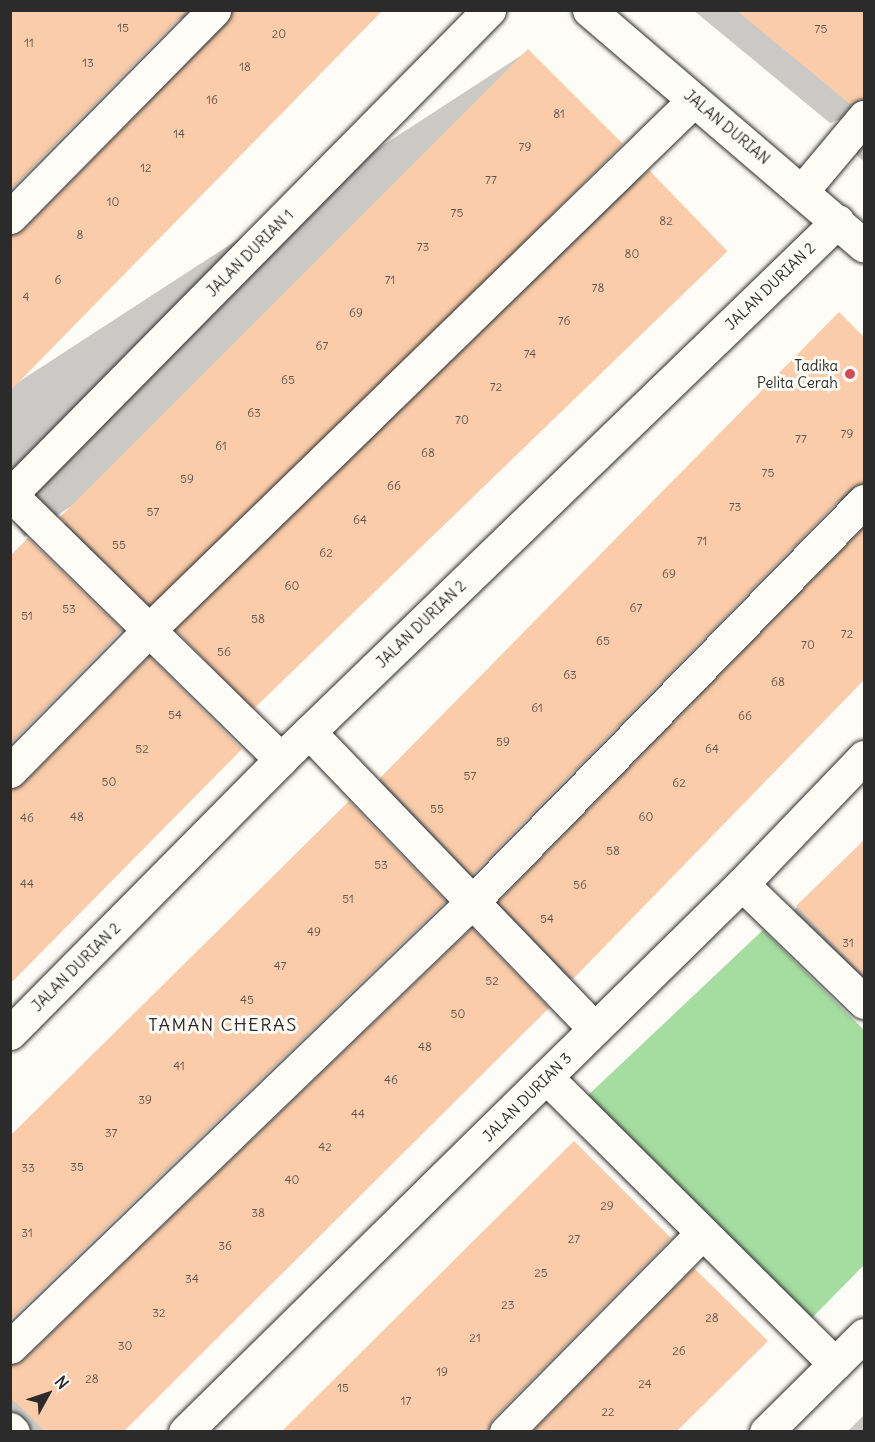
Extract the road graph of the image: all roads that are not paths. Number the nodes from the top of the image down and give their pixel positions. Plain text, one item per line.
1 (214, 10) edge
2 (489, 10) edge
3 (589, 10) edge
4 (694, 100) junction
5 (864, 117) edge
6 (802, 191) junction
7 (10, 217) edge
8 (838, 221) junction
9 (864, 246) edge
10 (11, 495) edge
11 (864, 501) edge
12 (149, 630) junction
13 (309, 732) junction
14 (864, 757) edge
15 (281, 759) junction
16 (10, 771) edge
17 (741, 884) junction
18 (472, 902) junction
19 (864, 1002) edge
20 (595, 1029) junction
21 (10, 1033) edge
22 (546, 1077) junction
23 (702, 1233) junction
24 (864, 1335) edge
25 (10, 1347) edge
26 (835, 1364) junction
27 (185, 1431) edge
28 (506, 1431) edge
29 (766, 1431) edge

1 - 7 street
2 - 10 street, JALAN DURIAN 1
3 - 4 street, JALAN DURIAN
4 - 6 street, JALAN DURIAN
4 - 12 street
5 - 6 street
6 - 8 street, JALAN DURIAN
8 - 9 street, JALAN DURIAN
8 - 13 street, JALAN DURIAN 2
10 - 12 street
11 - 18 street
12 - 15 street
12 - 16 street
13 - 15 street, JALAN DURIAN 2
13 - 18 street
14 - 17 street, JALAN DURIAN 3
15 - 21 street, JALAN DURIAN 2
17 - 19 street
17 - 20 street, JALAN DURIAN 3
18 - 20 street
18 - 25 street
20 - 22 street, JALAN DURIAN 3
22 - 23 street
22 - 27 street, JALAN DURIAN 3
23 - 26 street
23 - 28 street
24 - 26 street
26 - 29 street

